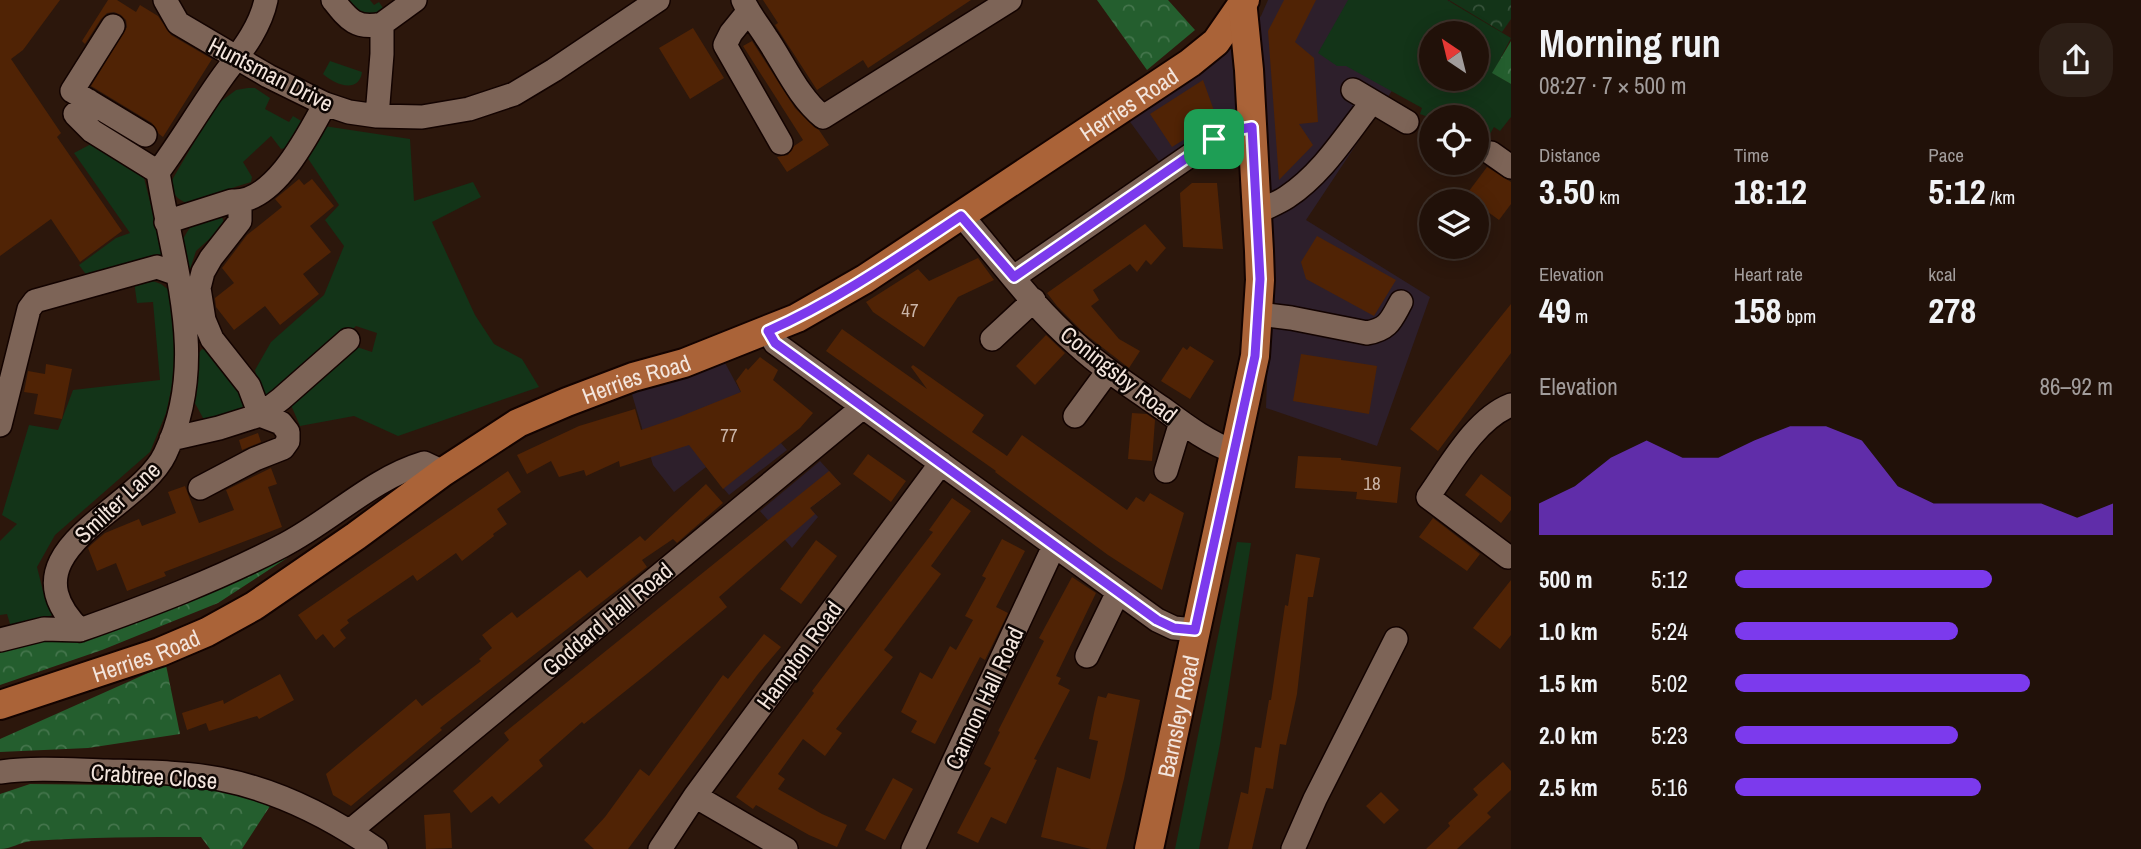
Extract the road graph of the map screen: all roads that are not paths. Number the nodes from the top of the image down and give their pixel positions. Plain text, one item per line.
1 (165, 0) edge
2 (266, 0) edge
3 (332, 0) edge
4 (415, 0) edge
5 (658, 0) edge
6 (1010, 0) edge
7 (1243, 1) edge
8 (746, 6) edge
9 (382, 24) junction
10 (113, 26) dead end
11 (238, 57) junction
12 (89, 101) junction
13 (325, 104) junction
14 (377, 116) junction
15 (1407, 122) dead end
16 (1252, 127) junction
17 (145, 135) dead end
18 (781, 143) dead end
19 (1491, 153) dead end
20 (1511, 167) edge
21 (158, 172) junction
22 (240, 202) junction
23 (1258, 212) junction
24 (961, 216) junction
25 (166, 222) junction
26 (177, 274) junction
27 (1014, 277) junction
28 (1034, 300) junction
29 (1401, 302) dead end
30 (1258, 314) junction
31 (768, 331) junction
32 (992, 339) dead end
33 (348, 340) dead end
34 (1108, 371) junction
35 (1511, 405) edge
36 (863, 407) junction
37 (260, 415) junction
38 (1075, 416) dead end
39 (1181, 422) junction
40 (0, 425) edge
41 (172, 439) junction
42 (1235, 452) junction
43 (941, 463) junction
44 (1166, 471) dead end
45 (443, 472) junction
46 (200, 488) dead end
47 (1054, 546) junction
48 (1508, 557) dead end
49 (1118, 592) junction
50 (80, 630) junction
51 (1195, 630) junction
52 (0, 639) edge
53 (1396, 639) dead end
54 (1087, 656) dead end
55 (0, 705) edge
56 (0, 772) edge
57 (695, 796) junction
58 (350, 831) junction
59 (376, 849) edge
60 (660, 849) edge
61 (786, 849) edge
62 (913, 849) edge
63 (1149, 849) edge
64 (1293, 849) edge

1 - 11 street, Huntsman Drive
2 - 11 street
3 - 9 street
4 - 9 street
5 - 14 street, Huntsman Drive
6 - 8 street
7 - 16 main road, Barnsley Road
7 - 24 main road, Herries Road
8 - 18 street
9 - 14 street
10 - 12 street
11 - 13 street, Huntsman Drive
11 - 21 street
12 - 17 street
12 - 21 street
13 - 14 street, Huntsman Drive
13 - 22 street
15 - 23 street
16 - 23 main road, Barnsley Road
16 - 27 street
19 - 20 street
21 - 25 street, Smilter Lane
22 - 25 street
22 - 37 street
23 - 30 main road, Barnsley Road
24 - 27 street, Coningsby Road
24 - 31 main road, Herries Road
25 - 26 street, Smilter Lane
26 - 40 street
26 - 41 street, Smilter Lane
27 - 28 street, Coningsby Road
28 - 32 street
28 - 34 street, Coningsby Road
29 - 30 street
30 - 42 main road, Barnsley Road
31 - 36 street
31 - 45 main road, Herries Road
33 - 37 street
34 - 38 street
34 - 39 street, Coningsby Road
35 - 48 street
36 - 43 street
36 - 58 street, Goddard Hall Road
37 - 41 street
37 - 46 street
39 - 42 street, Coningsby Road
39 - 44 street
41 - 50 street, Smilter Lane
42 - 51 main road, Barnsley Road
43 - 47 street
43 - 57 street, Hampton Road
45 - 50 street
45 - 55 main road, Herries Road
47 - 49 street
47 - 62 street, Cannon Hall Road
49 - 51 street
49 - 54 street
50 - 52 street
51 - 63 main road, Barnsley Road
53 - 64 street
56 - 58 street, Crabtree Close
57 - 60 street, Hampton Road
57 - 61 street
58 - 59 street, Crabtree Close

